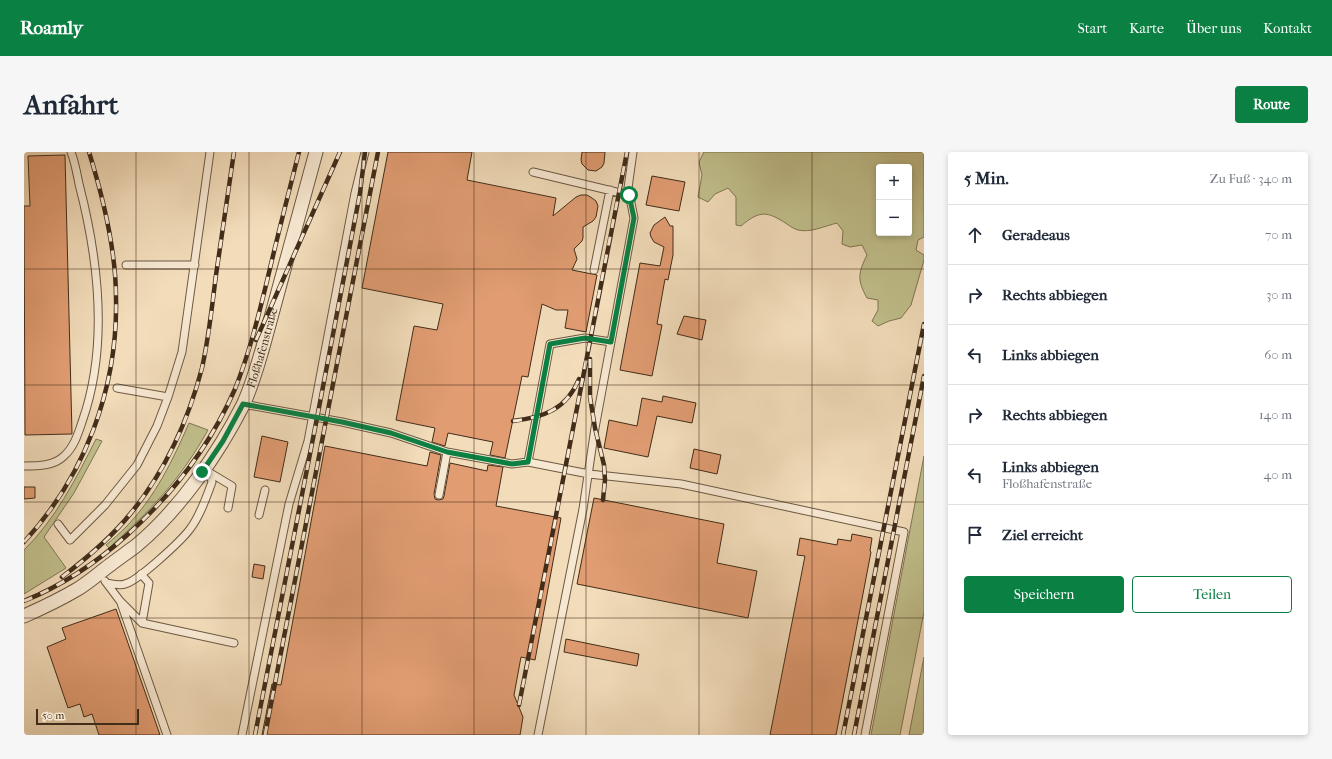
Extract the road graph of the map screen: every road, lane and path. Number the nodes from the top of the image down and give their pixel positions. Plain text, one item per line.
1 (70, 152) edge
2 (210, 152) edge
3 (316, 152) edge
4 (365, 152) edge
5 (633, 152) edge
6 (533, 172) dead end
7 (610, 190) junction
8 (629, 195) junction
9 (195, 265) junction
10 (126, 266) dead end
11 (594, 270) dead end
12 (611, 342) junction
13 (117, 388) dead end
14 (168, 397) junction
15 (243, 404) junction
16 (313, 417) junction
17 (447, 452) junction
18 (528, 462) junction
19 (24, 466) edge
20 (203, 471) junction
21 (589, 474) junction
22 (265, 490) dead end
23 (439, 495) dead end
24 (228, 508) dead end
25 (259, 515) dead end
26 (58, 524) dead end
27 (141, 574) junction
28 (103, 578) junction
29 (120, 601) junction
30 (24, 616) edge
31 (142, 623) junction
32 (234, 643) dead end
33 (167, 735) edge
34 (242, 735) edge
35 (538, 735) edge
36 (865, 735) edge

1 - 19 lane
2 - 9 lane
3 - 15 street, Floßhafenstraße
4 - 16 lane
5 - 8 lane
6 - 7 lane
7 - 8 lane
7 - 11 lane
8 - 12 lane
9 - 10 lane
9 - 14 lane
12 - 18 lane
12 - 21 lane
13 - 14 lane
14 - 26 lane
15 - 16 lane
15 - 20 street, Floßhafenstraße
16 - 17 lane
16 - 34 lane
17 - 18 lane
17 - 23 lane
18 - 21 lane
20 - 24 lane
20 - 27 lane
20 - 28 street, Floßhafenstraße
21 - 35 lane
21 - 36 lane
22 - 25 lane
27 - 28 lane
27 - 31 lane
28 - 29 lane
28 - 30 street, Floßhafenstraße
29 - 31 lane
29 - 33 lane
31 - 32 lane

